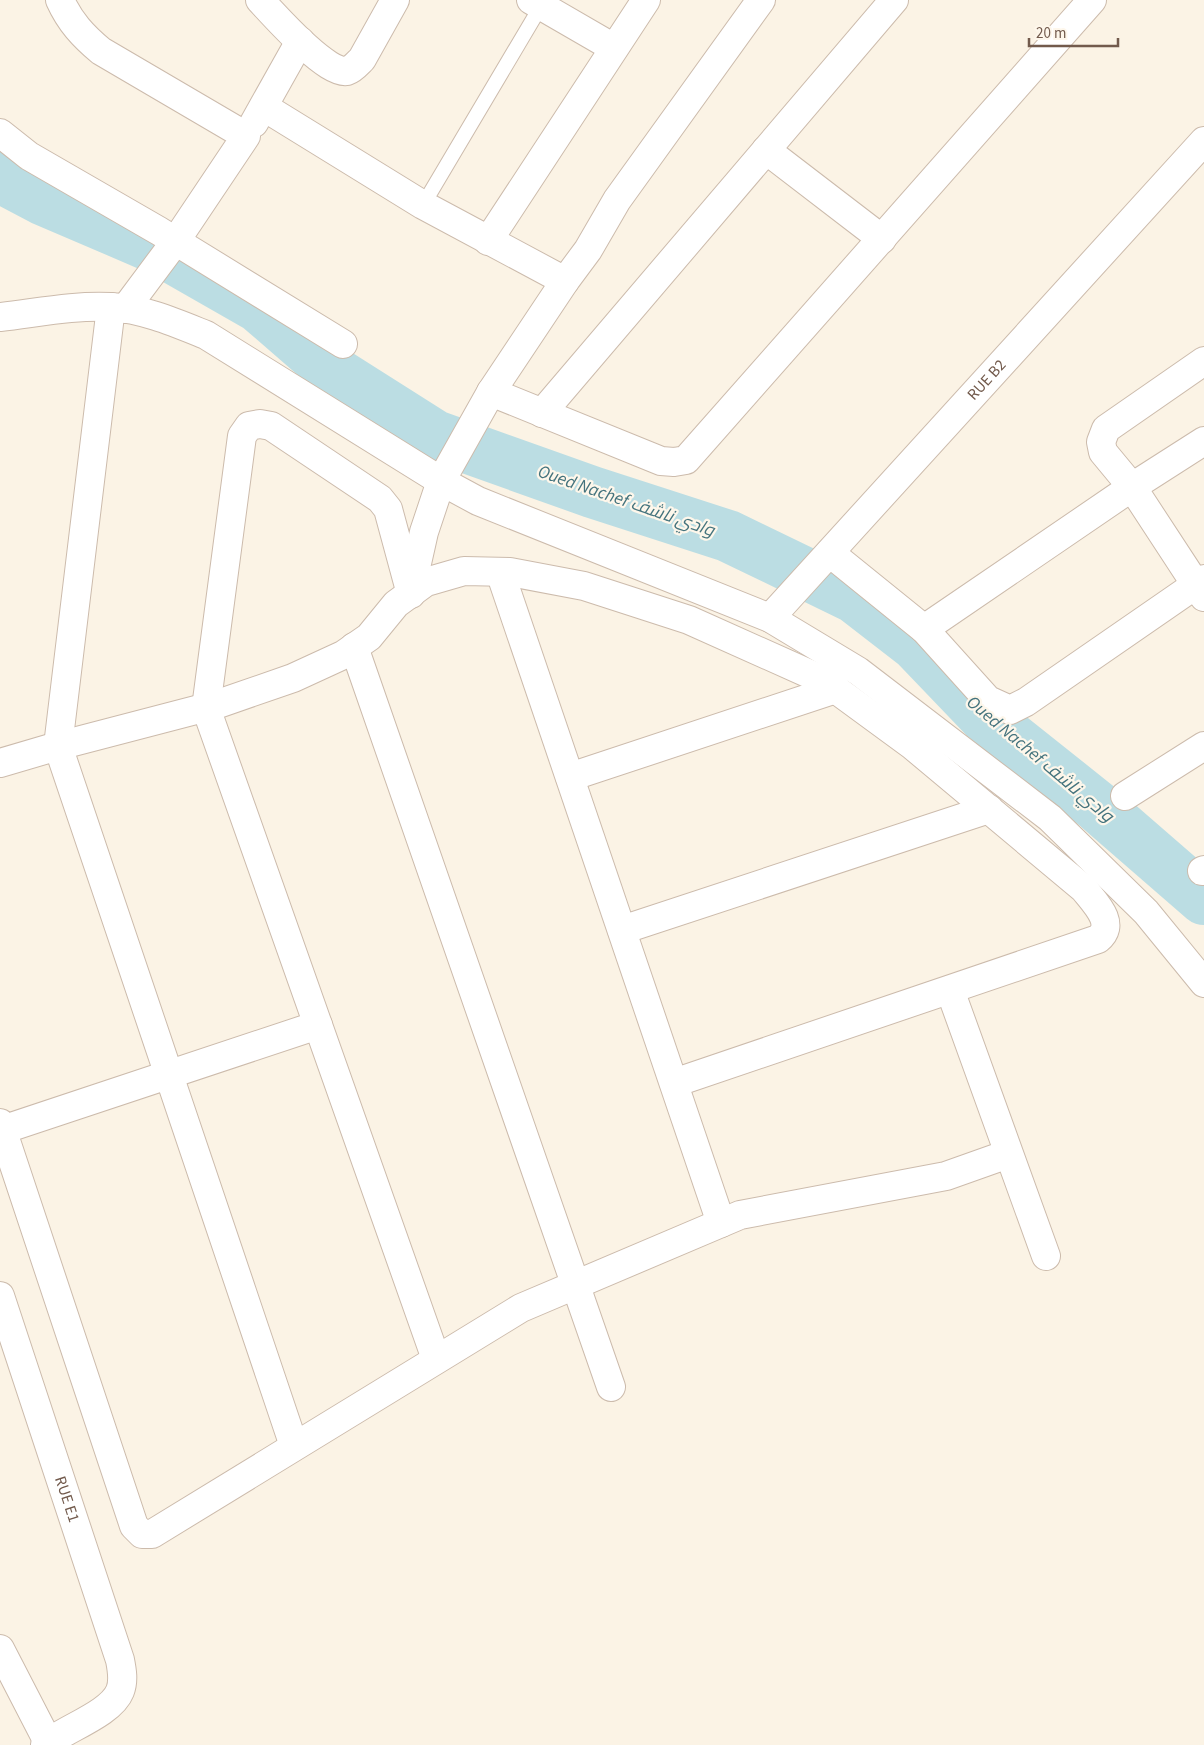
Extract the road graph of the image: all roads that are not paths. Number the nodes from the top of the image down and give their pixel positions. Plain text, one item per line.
1 (60, 0) edge
2 (260, 0) edge
3 (395, 0) edge
4 (646, 0) edge
5 (761, 0) edge
6 (894, 0) edge
7 (1092, 0) edge
8 (538, 2) edge
9 (300, 41) junction
10 (614, 48) junction
11 (264, 107) junction
12 (0, 133) edge
13 (246, 136) junction
14 (1204, 141) edge
15 (766, 150) junction
16 (423, 204) junction
17 (882, 239) junction
18 (488, 241) junction
19 (175, 242) junction
20 (565, 281) junction
21 (118, 308) junction
22 (0, 317) edge
23 (343, 344) dead end
24 (1204, 361) edge
25 (491, 392) junction
26 (542, 413) junction
27 (1204, 441) edge
28 (441, 481) junction
29 (1132, 487) junction
30 (830, 553) junction
31 (500, 572) junction
32 (1201, 587) edge
33 (411, 594) junction
34 (770, 618) junction
35 (924, 629) junction
36 (354, 647) junction
37 (836, 689) junction
38 (206, 708) junction
39 (58, 746) junction
40 (1204, 746) edge
41 (0, 764) edge
42 (570, 777) junction
43 (1125, 796) dead end
44 (989, 809) junction
45 (1146, 912) junction
46 (1107, 927) junction
47 (622, 930) junction
48 (1204, 983) edge
49 (950, 990) junction
50 (318, 1025) junction
51 (169, 1074) junction
52 (674, 1083) junction
53 (1, 1126) edge
54 (1008, 1154) junction
55 (721, 1223) junction
56 (1046, 1256) dead end
57 (576, 1285) junction
58 (0, 1296) edge
59 (436, 1359) junction
60 (611, 1387) dead end
61 (294, 1446) junction
62 (0, 1649) edge
63 (46, 1744) edge

1 - 13 street
2 - 9 street
3 - 9 street
4 - 10 street
5 - 20 street
6 - 15 street
7 - 17 street
8 - 10 street
8 - 16 lane
9 - 11 street
10 - 18 street
11 - 13 street
11 - 16 street
12 - 19 street
13 - 19 street
14 - 30 street, RUE B2
15 - 17 street
15 - 26 street
16 - 18 street
17 - 26 street
18 - 20 street
19 - 21 street
19 - 23 street
20 - 25 street
21 - 22 street
21 - 28 street
21 - 39 street
24 - 29 street
25 - 26 street
25 - 28 street
27 - 29 street
28 - 33 street
28 - 34 street
29 - 32 street
29 - 35 street
30 - 34 street, RUE B2
30 - 35 street
31 - 33 street
31 - 37 street
31 - 42 street
32 - 35 street
33 - 36 street
33 - 38 street
34 - 45 street
36 - 38 street
36 - 57 street
37 - 42 street
37 - 44 street
38 - 39 street
38 - 50 street
39 - 41 street
39 - 51 street
40 - 43 street
42 - 47 street
44 - 46 street
44 - 47 street
45 - 46 street
45 - 48 street
46 - 49 street
47 - 52 street
49 - 52 street
49 - 54 street
50 - 51 street
50 - 59 street
51 - 53 street
51 - 61 street
52 - 55 street
53 - 61 street
54 - 55 street
54 - 56 street
55 - 57 street
57 - 59 street
57 - 60 street
58 - 63 street, RUE E1
59 - 61 street
62 - 63 street

